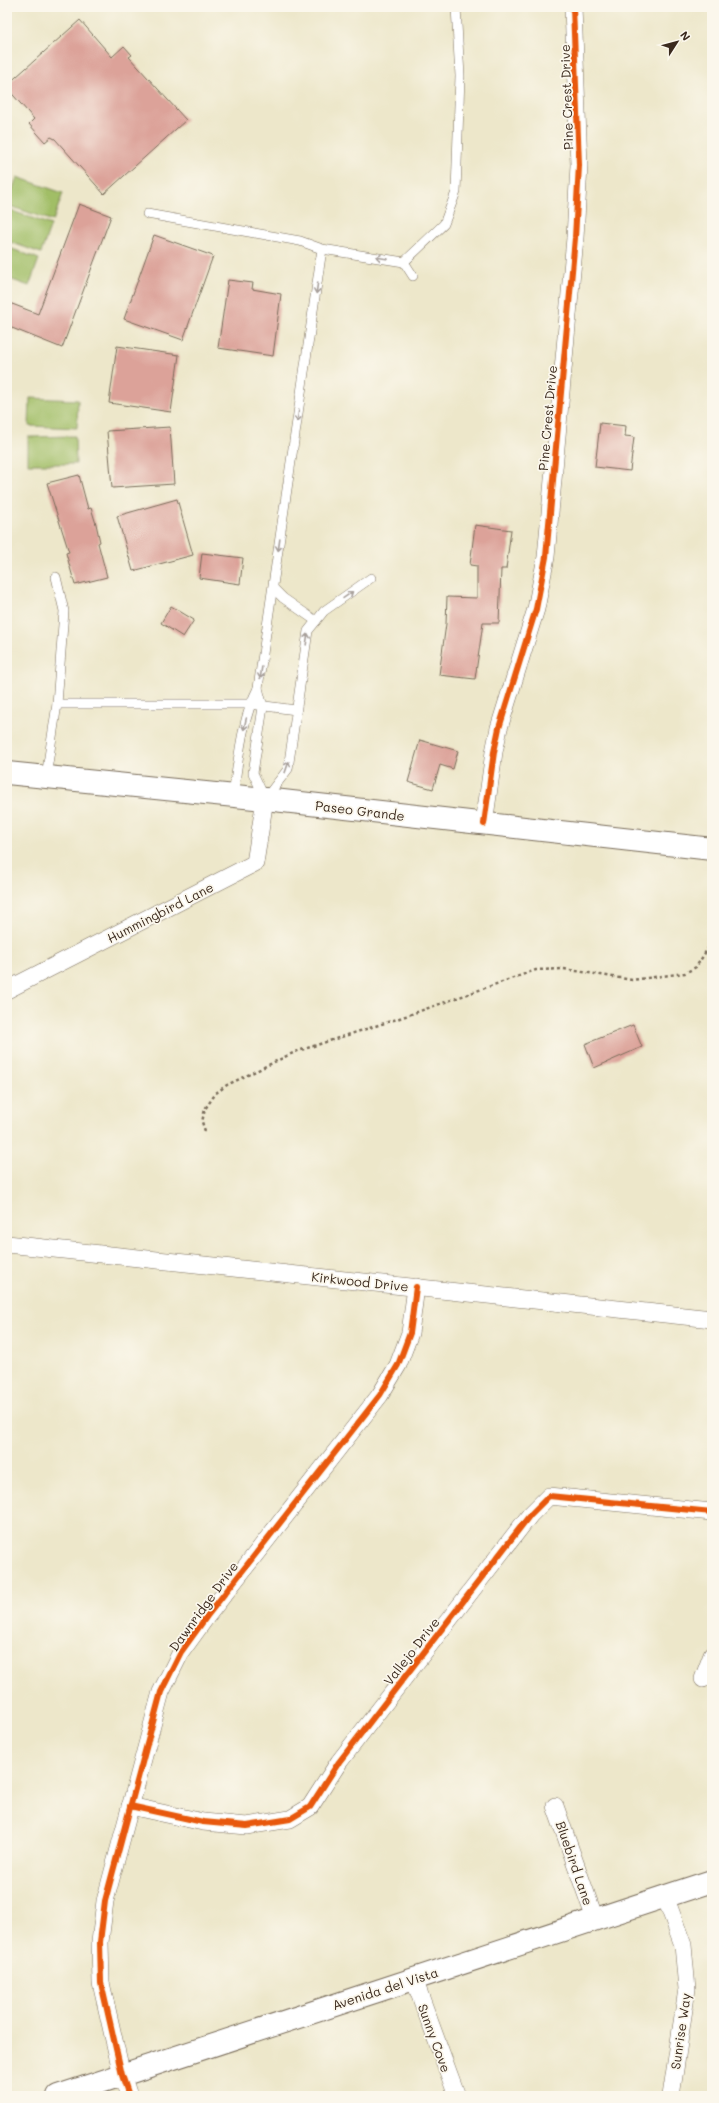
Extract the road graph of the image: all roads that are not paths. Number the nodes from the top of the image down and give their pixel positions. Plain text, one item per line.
1 (456, 7) edge
2 (573, 7) edge
3 (147, 214) dead end
4 (322, 249) junction
5 (404, 262) junction
6 (413, 276) dead end
7 (56, 577) dead end
8 (371, 578) dead end
9 (273, 588) junction
10 (316, 621) junction
11 (258, 688) junction
12 (57, 704) junction
13 (250, 704) junction
14 (263, 707) junction
15 (296, 710) junction
16 (7, 773) edge
17 (46, 777) junction
18 (233, 795) junction
19 (265, 799) junction
20 (484, 824) junction
21 (712, 849) edge
22 (7, 990) edge
23 (7, 1244) edge
24 (416, 1286) junction
25 (712, 1319) edge
26 (712, 1512) edge
27 (712, 1656) edge
28 (703, 1679) dead end
29 (130, 1806) junction
30 (555, 1806) dead end
31 (712, 1881) edge
32 (665, 1896) junction
33 (595, 1920) junction
34 (414, 1979) junction
35 (122, 2075) junction
36 (58, 2096) edge
37 (129, 2096) edge
38 (457, 2096) edge
39 (671, 2096) edge

1 - 5 lane
2 - 20 street, Pine Crest Drive
3 - 4 lane
5 -> 4 lane
4 -> 9 lane
5 - 6 lane
7 - 12 lane
10 -> 8 lane
9 - 10 lane
9 -> 11 lane
15 -> 10 lane
11 - 13 lane
11 - 14 lane
12 - 13 lane
12 - 17 lane
13 - 14 lane
13 -> 18 lane
14 - 15 lane
14 - 19 lane
19 -> 15 lane
16 - 17 main road, Paseo Grande
17 - 18 main road, Paseo Grande
18 - 19 main road, Paseo Grande
19 - 20 main road, Paseo Grande
19 - 22 street, Hummingbird Lane
20 - 21 main road, Paseo Grande
23 - 24 street, Kirkwood Drive
24 - 25 street, Kirkwood Drive
24 - 29 street, Dawnridge Drive
26 - 29 street, Vallejo Drive
27 - 28 street
29 - 35 street, Dawnridge Drive
30 - 33 street, Bluebird Lane
31 - 32 main road, Avenida del Vista
32 - 33 main road, Avenida del Vista
32 - 39 street, Sunrise Way
33 - 34 main road, Avenida del Vista
34 - 35 main road, Avenida del Vista
34 - 38 street, Sunny Cove
35 - 36 main road, Avenida del Vista
35 - 37 street, Dawnridge Drive

